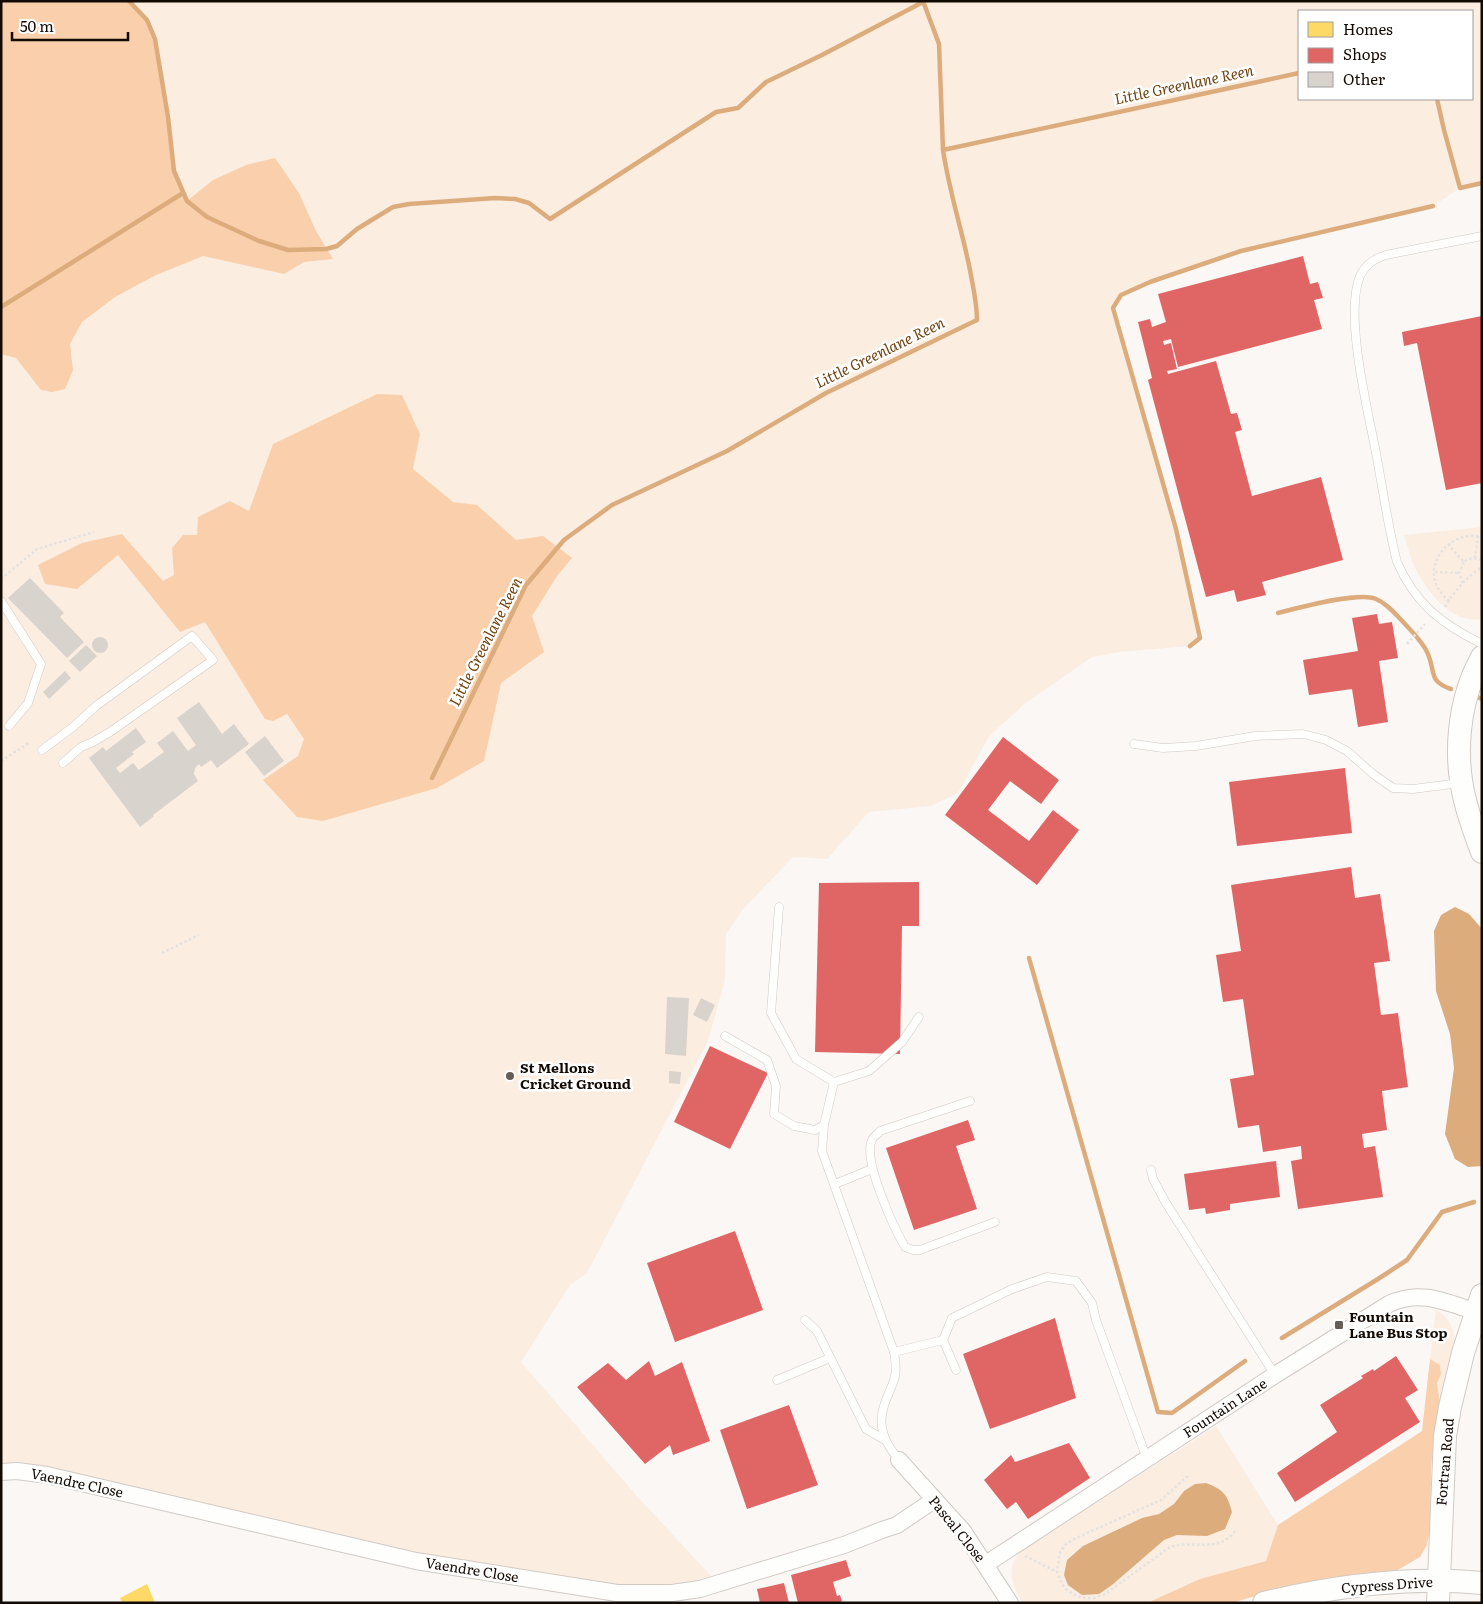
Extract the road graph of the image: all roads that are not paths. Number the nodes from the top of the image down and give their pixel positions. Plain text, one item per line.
1 (1482, 236) edge
2 (1, 601) edge
3 (1482, 644) edge
4 (1482, 657) edge
5 (8, 726) dead end
6 (1134, 744) dead end
7 (42, 750) dead end
8 (63, 763) dead end
9 (1462, 782) junction
10 (1482, 852) edge
11 (779, 907) dead end
12 (919, 1017) dead end
13 (725, 1036) dead end
14 (834, 1082) junction
15 (970, 1101) dead end
16 (824, 1125) junction
17 (872, 1170) junction
18 (1151, 1170) dead end
19 (835, 1184) junction
20 (995, 1222) dead end
21 (1479, 1304) edge
22 (804, 1320) dead end
23 (943, 1340) junction
24 (894, 1352) junction
25 (830, 1358) junction
26 (956, 1370) dead end
27 (1275, 1376) junction
28 (777, 1380) dead end
29 (885, 1440) junction
30 (1147, 1459) junction
31 (899, 1460) joint
32 (1, 1472) edge
33 (934, 1500) junction
34 (986, 1564) junction
35 (1482, 1584) edge
36 (1438, 1592) edge
37 (673, 1598) edge
38 (1010, 1603) edge
39 (1264, 1603) edge

1 - 3 lane
2 - 5 lane
4 - 9 street
6 - 9 lane
7 - 8 lane
9 - 10 street
11 - 14 lane
12 - 14 lane
13 - 16 lane
14 - 16 lane
15 - 17 lane
16 - 19 lane
17 - 19 lane
17 - 20 lane
18 - 27 lane
19 - 24 lane
21 - 27 street, Fountain Lane
21 - 36 street, Fortran Road
22 - 25 lane
23 - 24 lane
23 - 26 lane
23 - 30 lane
24 - 29 lane
25 - 28 lane
25 - 29 lane
27 - 30 street, Fountain Lane
29 - 31 lane
30 - 34 street, Fountain Lane
31 - 33 street, Pascal Close
32 - 37 street, Vaendre Close
33 - 34 street, Pascal Close
33 - 37 street, Vaendre Close
34 - 38 street, Pascal Close
35 - 36 street, Cypress Drive
36 - 39 street, Cypress Drive

